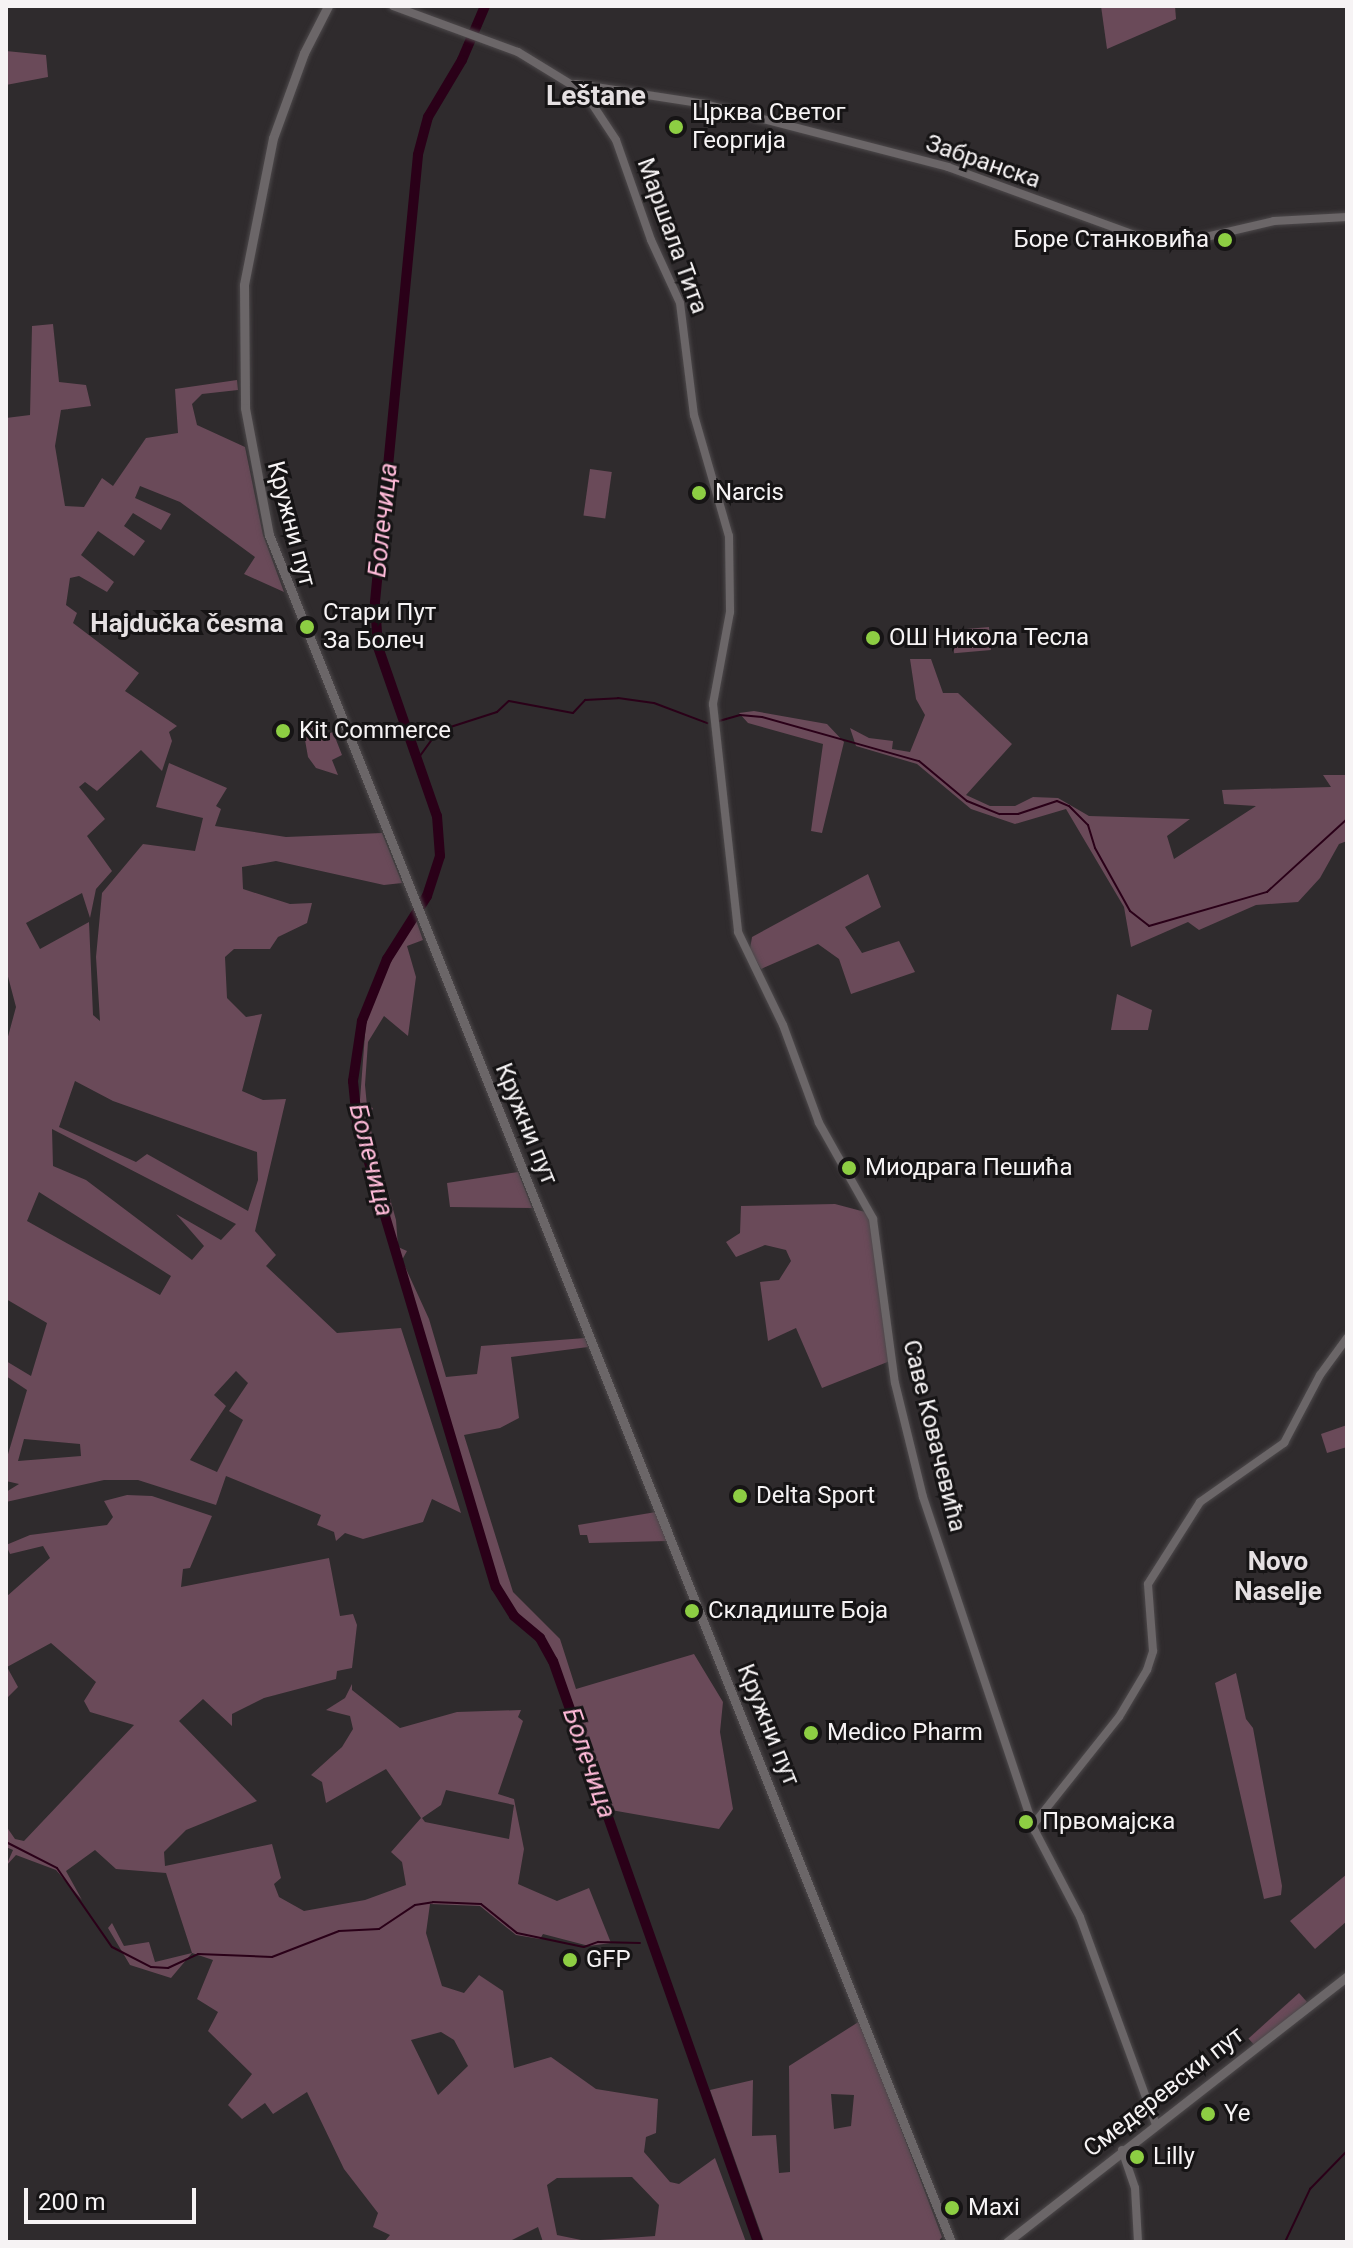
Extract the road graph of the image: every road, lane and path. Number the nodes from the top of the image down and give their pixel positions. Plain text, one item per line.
1 (328, 6) edge
2 (393, 6) edge
3 (576, 84) junction
4 (604, 90) junction
5 (603, 115) junction
6 (1347, 217) edge
7 (716, 752) joint
8 (1347, 1338) edge
9 (1033, 1825) junction
10 (1347, 1976) edge
11 (1156, 2125) junction
12 (1122, 2150) junction
13 (952, 2240) edge
14 (1007, 2242) edge
15 (1138, 2242) edge

1 - 13 main road, Кружни пут
2 - 3 street
3 - 4 street, Забранска
3 - 5 street
4 - 5 street
4 - 6 street, Забранска
5 - 7 street, Маршала Тита
7 - 9 street, Саве Ковачевића
8 - 9 street
9 - 11 street, Саве Ковачевића
10 - 11 main road, Смедеревски пут
11 - 12 main road, Смедеревски пут
12 - 14 main road, Смедеревски пут
12 - 15 street

